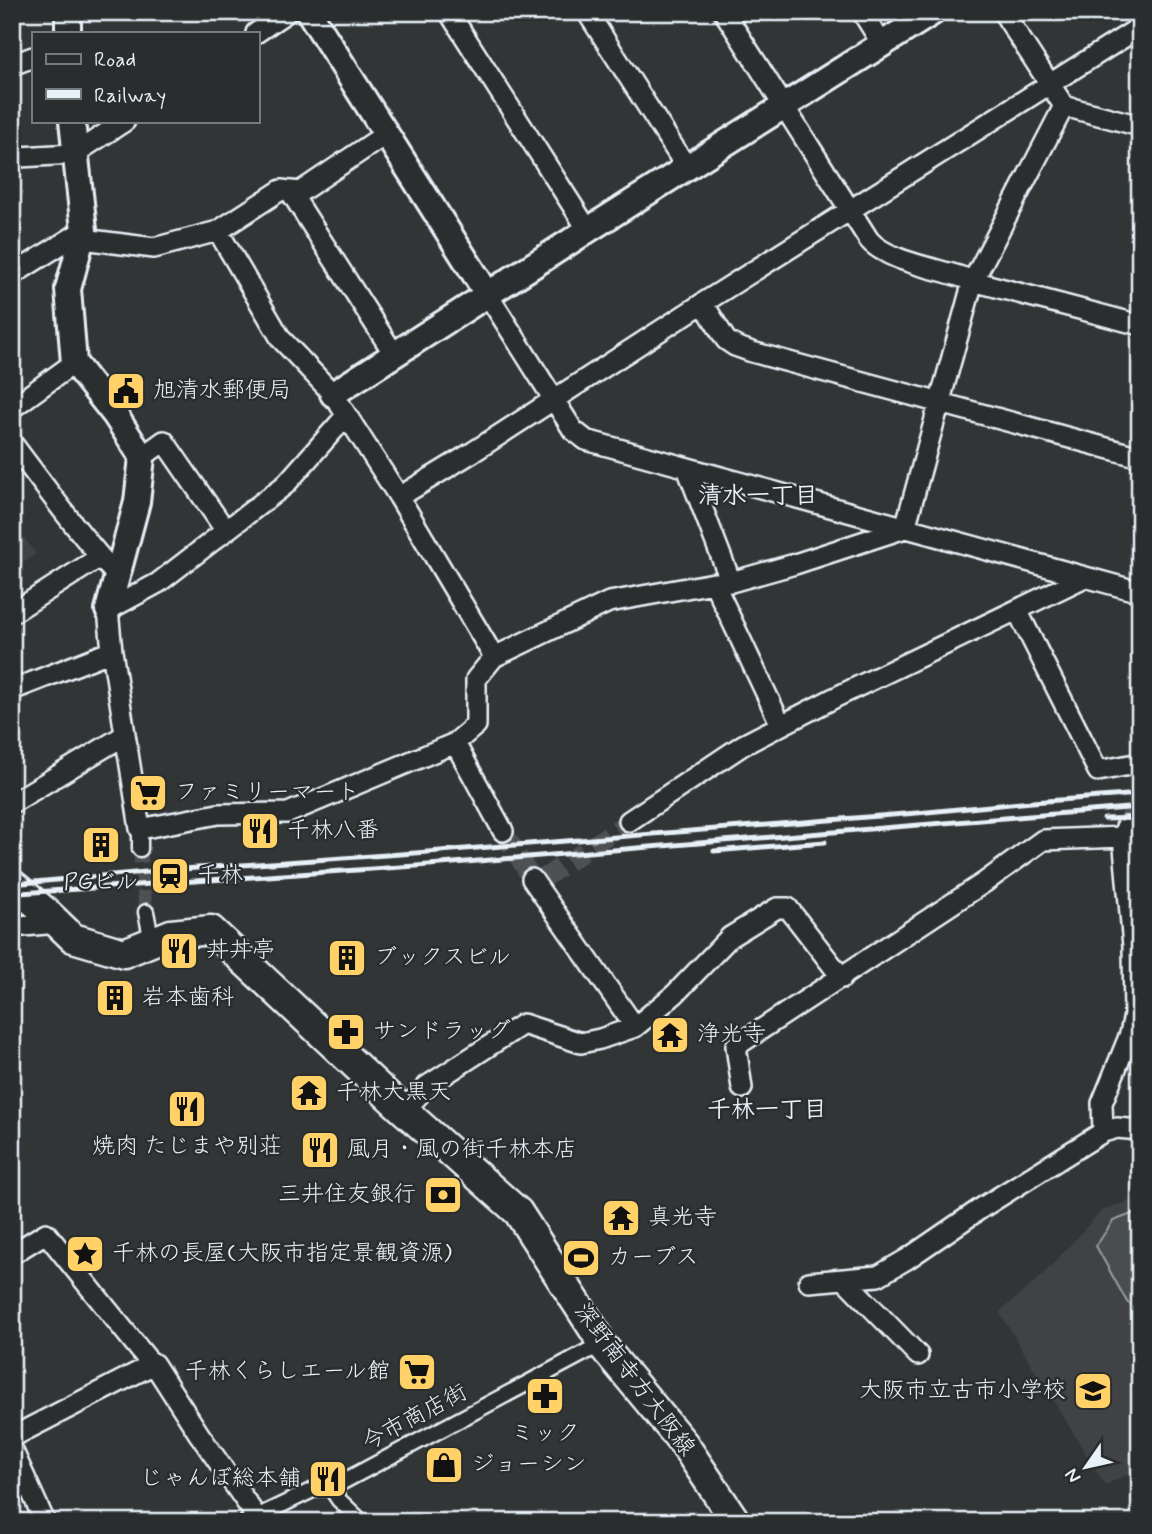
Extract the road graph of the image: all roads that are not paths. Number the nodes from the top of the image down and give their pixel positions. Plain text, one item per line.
1 (68, 12) edge
2 (287, 12) edge
3 (449, 12) edge
4 (587, 12) edge
5 (724, 12) edge
6 (862, 12) edge
7 (933, 12) edge
8 (1003, 12) edge
9 (314, 14) edge
10 (1140, 27) edge
11 (68, 32) edge
12 (257, 32) edge
13 (882, 44) junction
14 (32, 57) edge
15 (12, 65) edge
16 (1049, 84) junction
17 (784, 106) junction
18 (1064, 106) junction
19 (72, 122) edge
20 (123, 122) edge
21 (1140, 127) edge
22 (386, 134) junction
23 (74, 154) junction
24 (12, 161) edge
25 (687, 168) junction
26 (290, 191) junction
27 (851, 210) junction
28 (588, 230) junction
29 (218, 231) junction
30 (83, 235) junction
31 (12, 275) edge
32 (973, 281) junction
33 (488, 295) junction
34 (703, 303) junction
35 (1140, 325) edge
36 (394, 354) junction
37 (74, 363) junction
38 (334, 394) junction
39 (555, 400) junction
40 (939, 402) junction
41 (12, 408) edge
42 (346, 416) junction
43 (12, 443) edge
44 (142, 457) junction
45 (1140, 457) edge
46 (687, 468) junction
47 (399, 497) junction
48 (905, 528) junction
49 (226, 531) junction
50 (100, 557) junction
51 (117, 576) junction
52 (1085, 577) junction
53 (722, 582) junction
54 (1140, 592) edge
55 (108, 610) junction
56 (1017, 610) junction
57 (12, 613) edge
58 (112, 651) junction
59 (494, 657) junction
60 (12, 690) edge
61 (781, 725) junction
62 (125, 734) junction
63 (455, 743) junction
64 (1140, 763) edge
65 (12, 803) edge
66 (629, 821) tunnel mouth
67 (140, 829) junction
68 (503, 831) tunnel mouth
69 (140, 849) tunnel mouth
70 (537, 880) tunnel mouth
71 (12, 884) edge
72 (146, 912) tunnel mouth
73 (58, 923) junction
74 (12, 928) edge
75 (152, 942) junction
76 (842, 978) junction
77 (635, 1027) junction
78 (742, 1088) dead end
79 (404, 1111) junction
80 (1140, 1130) edge
81 (1103, 1132) junction
82 (12, 1254) edge
83 (844, 1279) junction
84 (809, 1282) dead end
85 (601, 1344) junction
86 (918, 1354) dead end
87 (154, 1364) junction
88 (12, 1437) edge
89 (12, 1449) edge
90 (331, 1488) junction
91 (254, 1520) edge
92 (45, 1522) edge
93 (362, 1522) edge
94 (736, 1522) edge

1 - 11 street
2 - 12 street
3 - 28 street
4 - 25 street
5 - 17 street
6 - 13 street
7 - 13 street
8 - 16 street
9 - 22 street
10 - 16 street
13 - 17 street
14 - 15 street
16 - 18 street
16 - 27 street
17 - 25 street
17 - 27 street
18 - 21 street
18 - 32 street
19 - 23 street
20 - 23 street
22 - 26 street
22 - 33 street
23 - 24 street
23 - 30 street
25 - 28 street
26 - 29 street
26 - 36 street
27 - 32 street
27 - 34 street
28 - 33 street
29 - 30 street
29 - 38 street
30 - 31 street
30 - 37 street
32 - 35 street
32 - 40 street
33 - 36 street
33 - 39 street
34 - 39 street
34 - 40 street
36 - 38 street
37 - 41 street
37 - 44 street
38 - 42 street
39 - 46 street
39 - 47 street
40 - 45 street
40 - 48 street
42 - 47 street
42 - 49 street
43 - 50 street
44 - 49 street
44 - 51 street
46 - 48 street
46 - 53 street
47 - 59 street
48 - 52 street
48 - 53 street
49 - 55 street
50 - 51 street
50 - 57 street
51 - 55 street
52 - 54 street
52 - 56 street
53 - 59 street
53 - 61 street
55 - 58 street
56 - 61 street
56 - 64 street
58 - 60 street
58 - 62 street
59 - 63 street
61 - 66 street
62 - 65 street
62 - 67 street
63 - 67 street
63 - 68 street
67 - 69 street
70 - 77 street
71 - 73 main road, 深野南寺方大阪線
72 - 75 street
73 - 74 street
73 - 75 main road, 深野南寺方大阪線
75 - 79 main road, 深野南寺方大阪線
76 - 77 street
76 - 78 street
76 - 81 street
77 - 79 street
79 - 85 main road, 深野南寺方大阪線
80 - 81 street
81 - 83 street
82 - 87 street
83 - 84 street
83 - 86 street
85 - 90 street, 今市商店街
85 - 94 main road, 深野南寺方大阪線
87 - 88 street
87 - 91 street
89 - 92 street
90 - 91 street, 今市商店街
90 - 93 street

